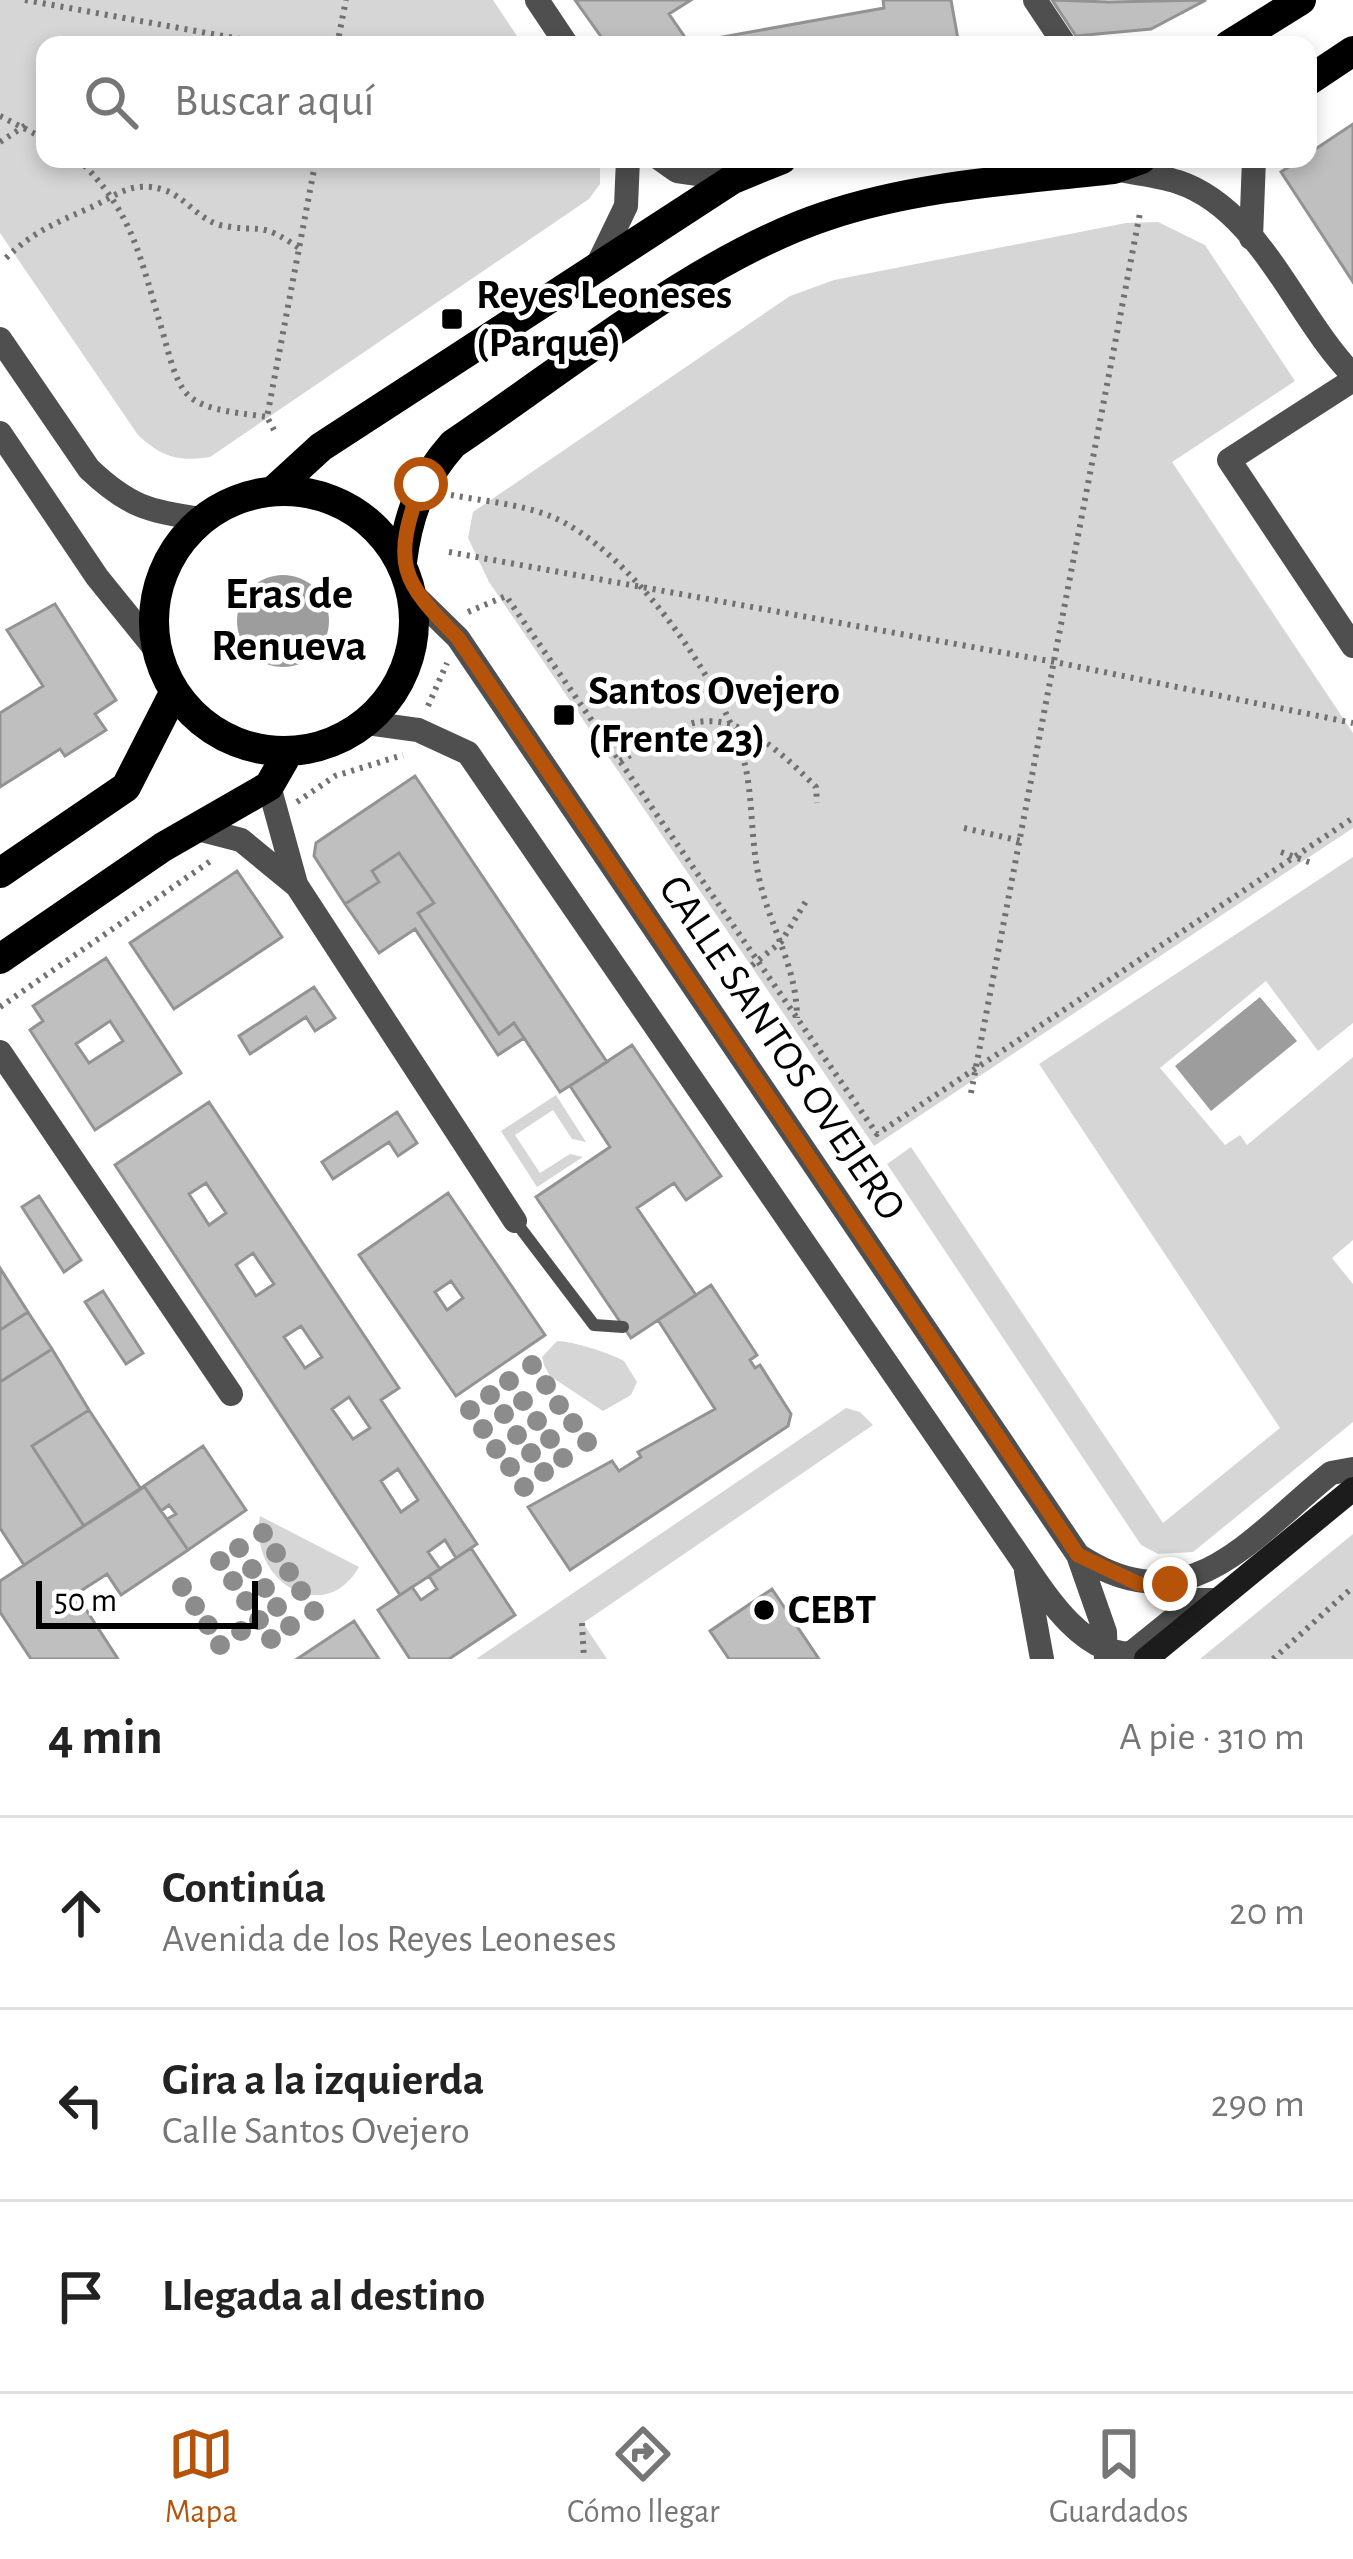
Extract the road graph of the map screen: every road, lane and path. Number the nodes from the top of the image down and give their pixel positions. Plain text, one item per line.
1 (25, 0) edge
2 (346, 0) edge
3 (537, 0) edge
4 (1035, 0) edge
5 (1295, 2) edge
6 (224, 36) edge
7 (340, 36) edge
8 (561, 36) edge
9 (1059, 36) edge
10 (1243, 36) edge
11 (1353, 51) edge
12 (1317, 75) edge
13 (0, 116) edge
14 (29, 123) dead end
15 (20, 129) junction
16 (36, 135) edge
17 (0, 142) edge
18 (87, 168) edge
19 (314, 168) edge
20 (628, 168) edge
21 (673, 168) edge
22 (759, 168) edge
23 (1099, 168) edge
24 (1138, 168) edge
25 (1254, 168) edge
26 (733, 178) junction
27 (112, 192) junction
28 (1140, 213) dead end
29 (1251, 238) junction
30 (299, 248) junction
31 (6, 258) dead end
32 (597, 266) junction
33 (0, 339) edge
34 (1353, 377) edge
35 (267, 417) junction
36 (274, 430) dead end
37 (0, 433) edge
38 (274, 490) junction
39 (451, 495) dead end
40 (202, 519) junction
41 (448, 552) dead end
42 (402, 562) junction
43 (638, 589) junction
44 (412, 593) junction
45 (470, 608) dead end
46 (1353, 646) edge
47 (156, 650) junction
48 (449, 660) dead end
49 (1055, 662) junction
50 (175, 693) junction
51 (423, 718) dead end
52 (368, 723) junction
53 (1353, 723) edge
54 (730, 725) junction
55 (288, 753) junction
56 (400, 759) dead end
57 (620, 761) junction
58 (274, 801) junction
59 (817, 803) dead end
60 (1353, 818) edge
61 (194, 828) junction
62 (964, 828) dead end
63 (241, 840) junction
64 (1021, 841) junction
65 (1281, 852) dead end
66 (1295, 857) junction
67 (1314, 864) dead end
68 (0, 873) edge
69 (297, 886) junction
70 (808, 898) dead end
71 (781, 941) junction
72 (0, 959) edge
73 (756, 959) junction
74 (745, 971) dead end
75 (0, 1007) edge
76 (797, 1019) junction
77 (0, 1052) edge
78 (977, 1070) junction
79 (971, 1093) dead end
80 (515, 1222) joint
81 (623, 1327) dead end
82 (231, 1394) dead end
83 (1353, 1469) edge
84 (1353, 1489) edge
85 (1078, 1555) junction
86 (1024, 1563) junction
87 (1201, 1577) junction
88 (1353, 1587) edge
89 (1214, 1600) junction
90 (582, 1623) dead end
91 (1104, 1657) edge
92 (584, 1659) edge
93 (1042, 1659) edge
94 (1146, 1659) edge
95 (1273, 1659) edge

1 - 6 path
2 - 7 path
3 - 8 street
4 - 9 street
5 - 10 main road
11 - 12 main road
13 - 15 path
14 - 15 path
15 - 16 path
15 - 17 path
18 - 27 path
19 - 30 path
20 - 32 street
21 - 26 street
22 - 26 main road
23 - 42 main road
24 - 29 street
25 - 29 street
26 - 32 main road
27 - 30 path
27 - 31 path
27 - 35 path
28 - 49 path
29 - 34 street
30 - 35 path
32 - 38 main road
33 - 40 street
34 - 46 street
35 - 36 path
37 - 47 street
38 - 40 main road
38 - 42 main road
39 - 43 path
40 - 47 main road
41 - 43 path
42 - 44 main road
43 - 49 path
43 - 54 path
44 - 52 main road
44 - 85 street, CALLE SANTOS OVEJERO
45 - 57 path
47 - 50 main road
48 - 51 path
49 - 53 path
49 - 64 path
50 - 55 main road
50 - 68 main road
52 - 55 main road
52 - 86 street, CALLE SANTOS OVEJERO
54 - 57 path
54 - 59 path
54 - 71 path
55 - 58 main road
56 - 58 path
57 - 73 path
58 - 61 main road
58 - 69 street
60 - 66 path
61 - 63 street
61 - 72 main road
62 - 64 path
63 - 69 street
63 - 75 path
64 - 78 path
65 - 66 path
66 - 67 path
66 - 78 path
69 - 80 street
70 - 71 path
71 - 73 path
71 - 76 path
73 - 74 path
73 - 76 path
76 - 78 path
77 - 82 street
78 - 79 path
80 - 81 lane
83 - 87 street
84 - 89 main road
85 - 87 street
85 - 91 street, CALLE SANTOS OVEJERO
86 - 91 street, CALLE SANTOS OVEJERO
86 - 93 street, CALLE SANTOS OVEJERO
87 - 91 street
88 - 95 path
89 - 91 street
89 - 94 main road
90 - 92 path

